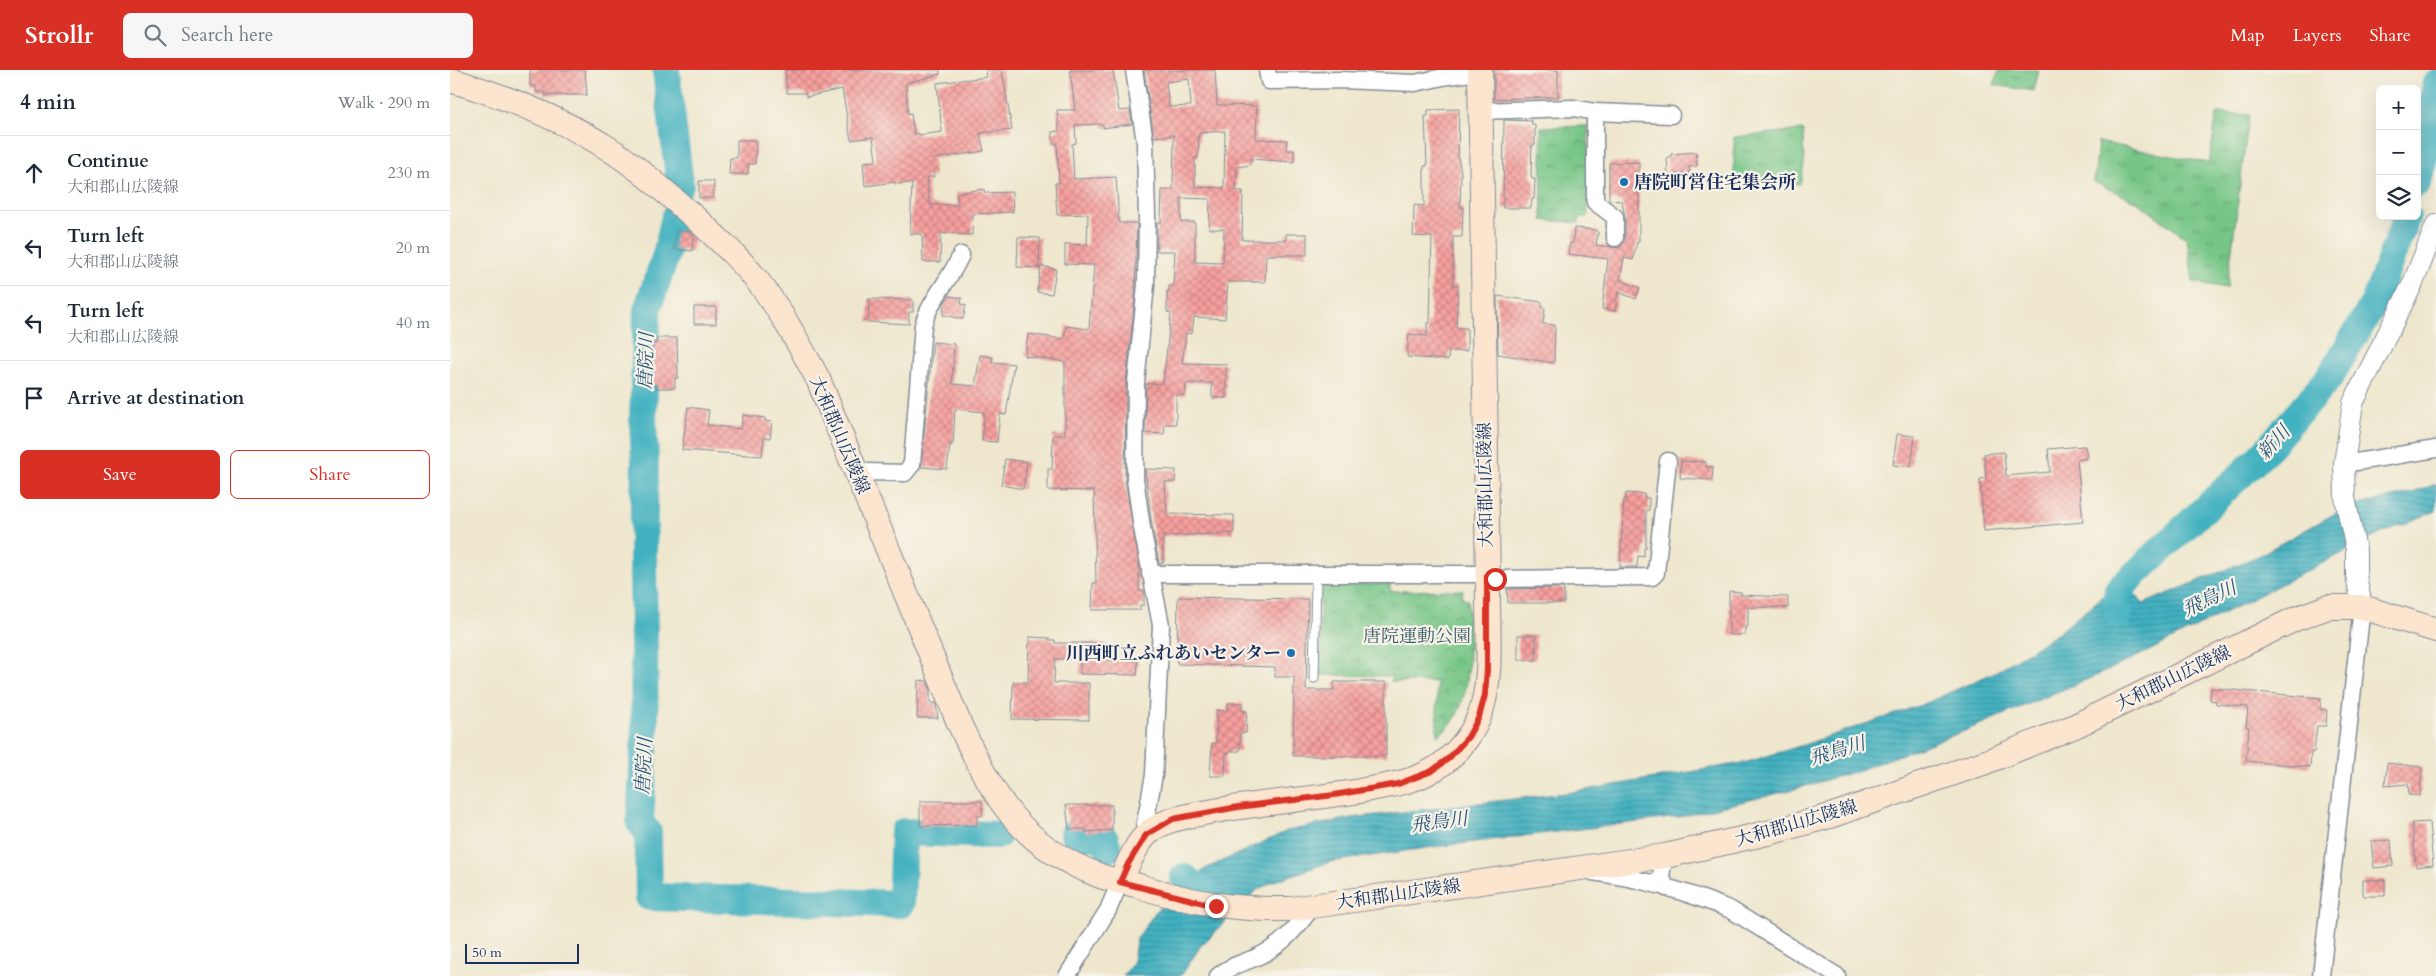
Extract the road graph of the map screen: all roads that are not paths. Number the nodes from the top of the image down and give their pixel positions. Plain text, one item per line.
1 (1134, 70) edge
2 (1267, 70) edge
3 (1480, 71) edge
4 (1449, 73) edge
5 (450, 80) edge
6 (1481, 111) junction
7 (1595, 112) junction
8 (1671, 115) dead end
9 (2436, 225) edge
10 (1615, 238) dead end
11 (961, 255) dead end
12 (2436, 449) edge
13 (1668, 461) dead end
14 (2344, 464) junction
15 (857, 474) junction
16 (1150, 574) junction
17 (1316, 576) junction
18 (1487, 576) junction
19 (2362, 607) junction
20 (2436, 630) edge
21 (1314, 678) dead end
22 (1146, 835) junction
23 (1665, 856) junction
24 (1577, 870) junction
25 (1120, 882) junction
26 (1666, 888) junction
27 (1302, 907) junction
28 (1067, 976) edge
29 (1218, 976) edge
30 (1837, 976) edge
31 (2322, 976) edge

1 - 16 street
2 - 4 street
3 - 4 street
3 - 6 main road, 大和郡山広陵線
5 - 15 main road, 大和郡山広陵線
6 - 7 street
6 - 18 main road, 大和郡山広陵線
7 - 8 street
7 - 10 street
9 - 14 street
11 - 15 street
12 - 14 street
13 - 18 street
14 - 19 street
15 - 25 main road, 大和郡山広陵線
16 - 17 street
16 - 22 street
17 - 18 street
17 - 21 lane
18 - 22 main road, 大和郡山広陵線
19 - 20 main road, 大和郡山広陵線
19 - 23 main road, 大和郡山広陵線
19 - 31 street
22 - 25 main road, 大和郡山広陵線
23 - 24 main road, 大和郡山広陵線
23 - 26 street
24 - 26 street
24 - 27 main road, 大和郡山広陵線
25 - 27 main road, 大和郡山広陵線
25 - 28 street
26 - 30 street
27 - 29 street

